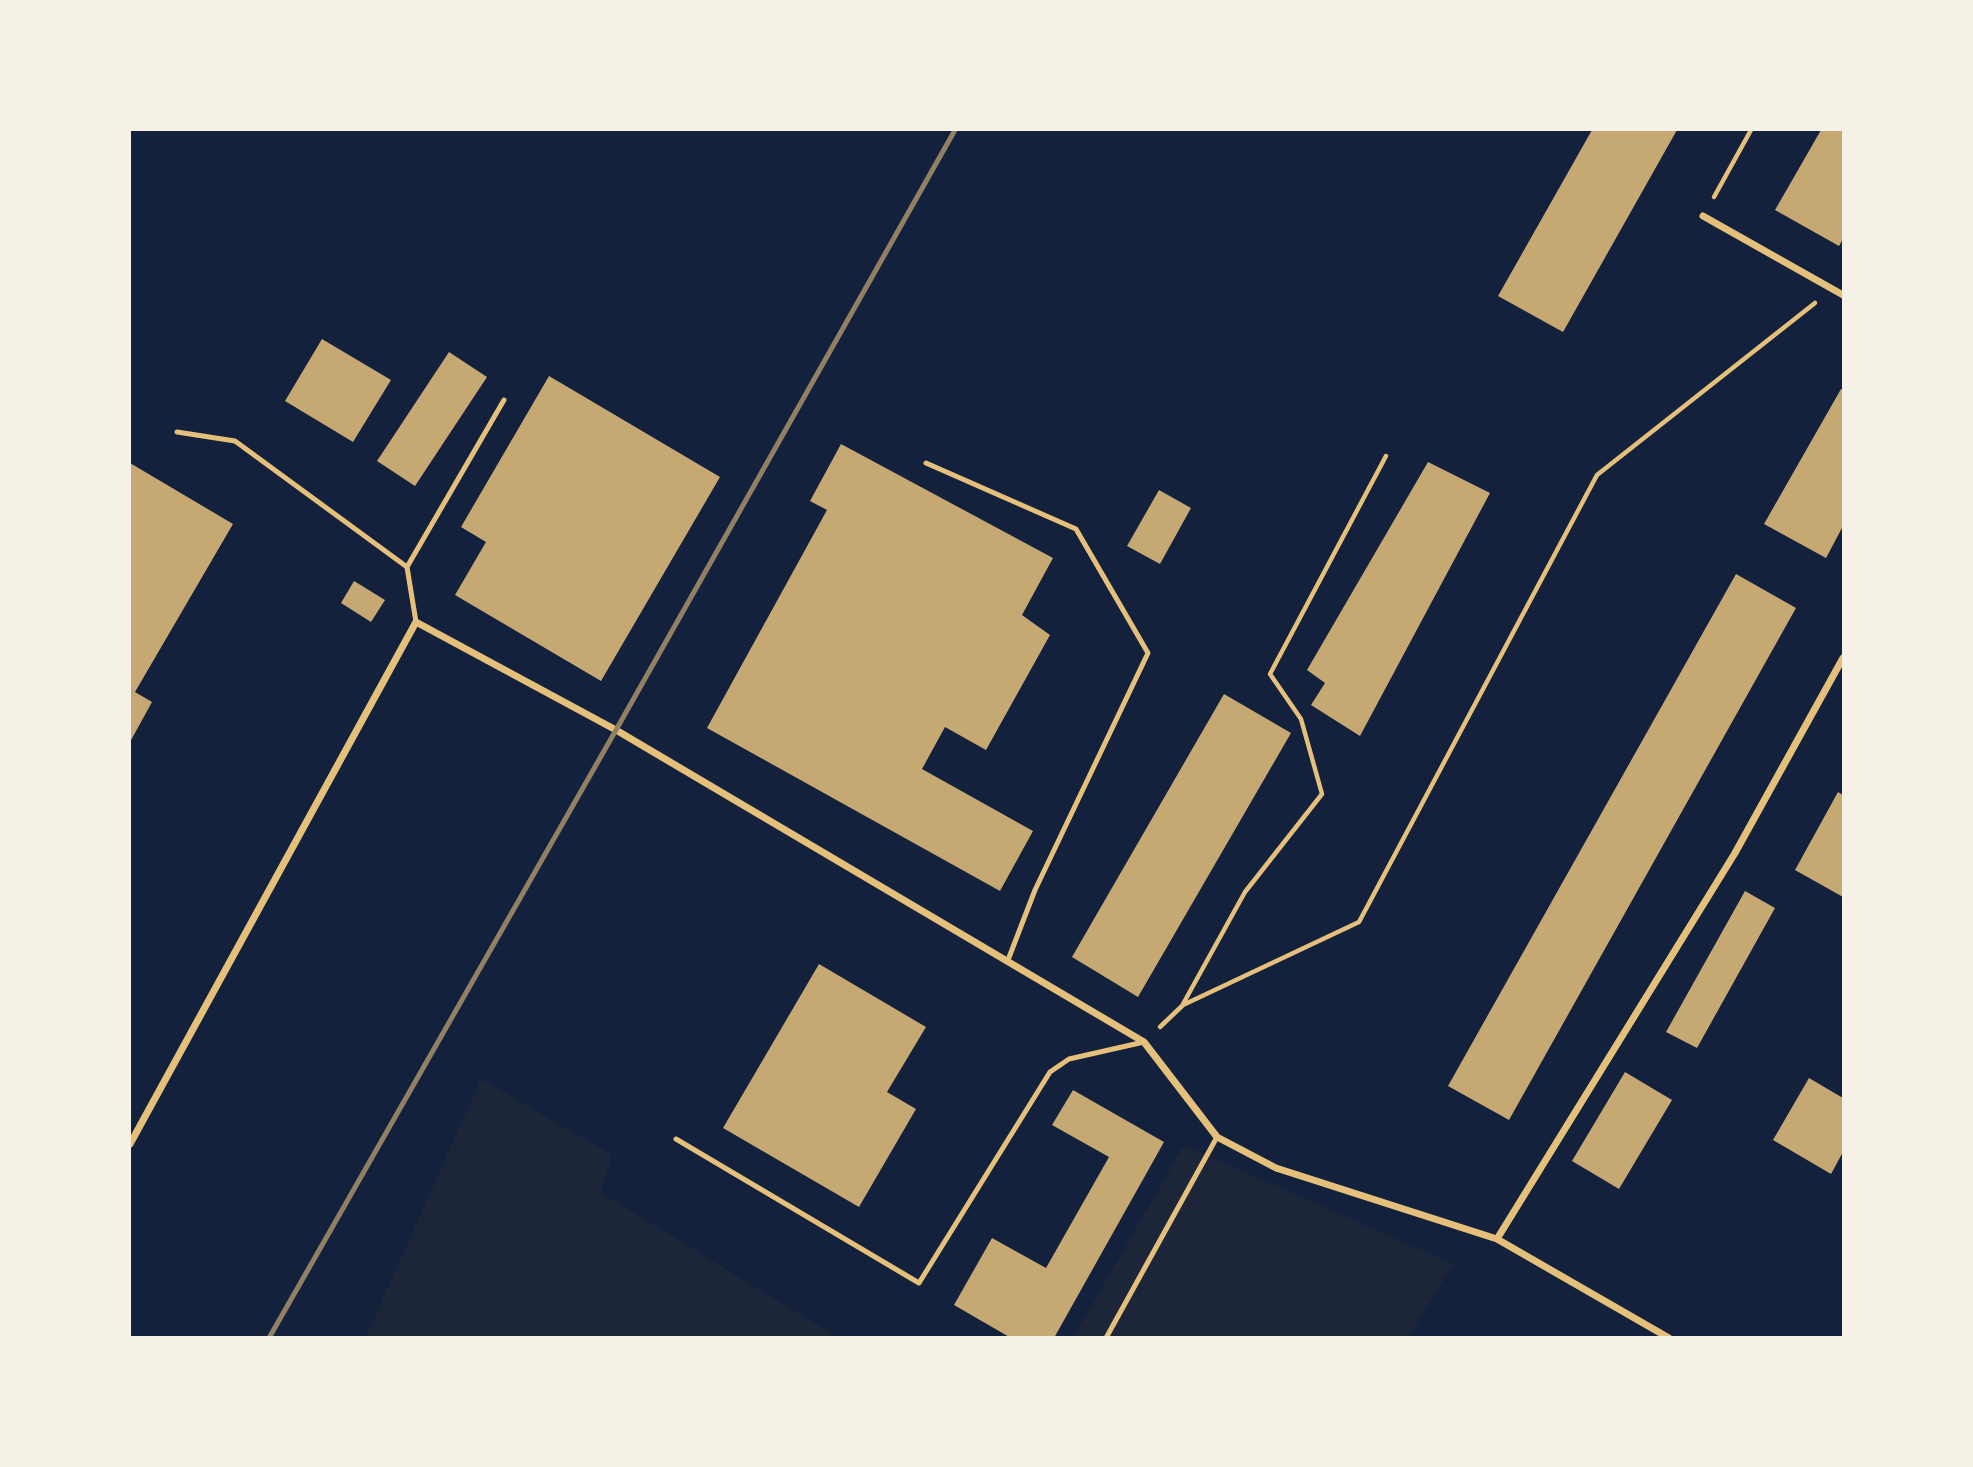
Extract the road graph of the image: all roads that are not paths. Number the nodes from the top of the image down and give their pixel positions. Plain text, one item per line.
1 (1703, 216) road end
2 (1843, 295) edge
3 (504, 400) dead end
4 (177, 432) dead end
5 (926, 463) dead end
6 (407, 567) junction
7 (416, 622) junction
8 (1843, 658) edge
9 (1008, 960) junction
10 (1144, 1042) junction
11 (1217, 1137) junction
12 (676, 1139) dead end
13 (130, 1144) edge
14 (1497, 1239) junction
15 (1106, 1338) edge
16 (1669, 1338) edge

1 - 2 street
3 - 6 lane
4 - 6 lane
5 - 9 lane
6 - 7 lane
7 - 9 street
7 - 13 street
8 - 14 street
9 - 10 street
10 - 11 street
10 - 12 lane
11 - 14 street
11 - 15 lane
14 - 16 street

